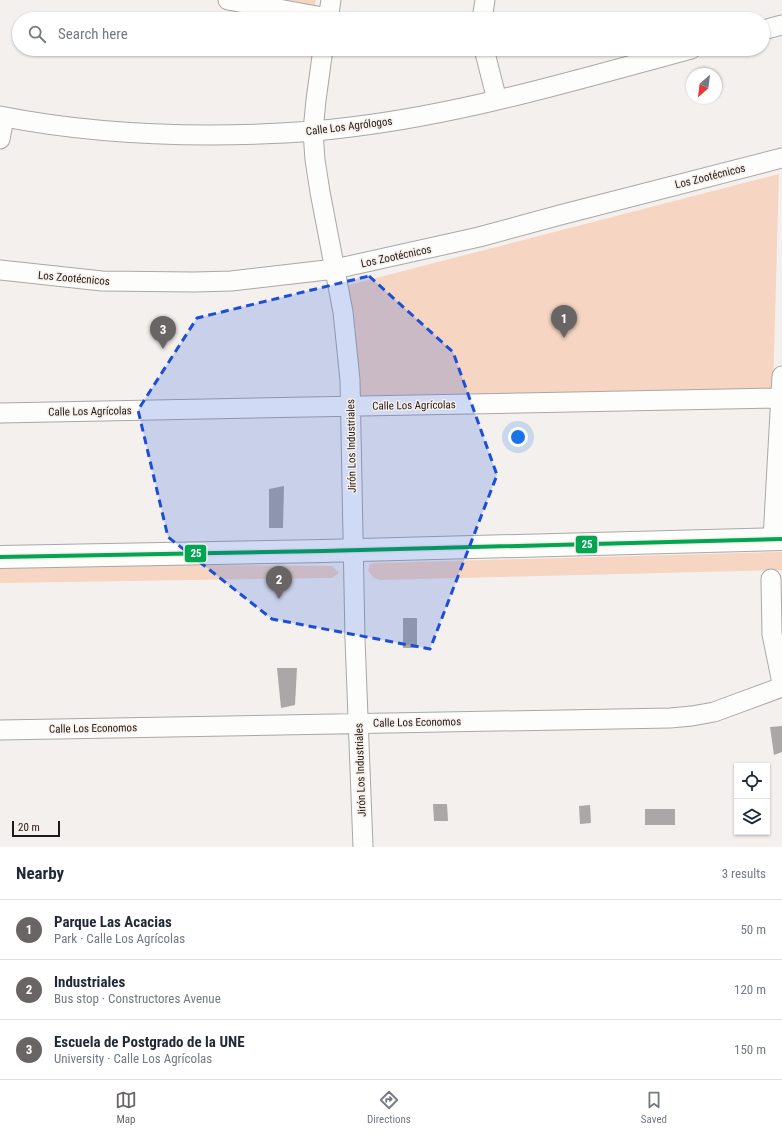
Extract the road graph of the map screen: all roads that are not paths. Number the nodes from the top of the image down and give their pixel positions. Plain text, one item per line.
1 (228, 0) edge
2 (485, 0) edge
3 (329, 12) edge
4 (483, 12) edge
5 (782, 25) edge
6 (770, 28) edge
7 (322, 56) edge
8 (486, 56) edge
9 (664, 56) edge
10 (497, 100) junction
11 (2, 117) edge
12 (313, 130) junction
13 (0, 139) edge
14 (782, 158) edge
15 (335, 269) junction
16 (0, 270) edge
17 (782, 376) edge
18 (781, 398) junction
19 (350, 406) junction
20 (0, 413) edge
21 (777, 539) edge
22 (354, 550) junction
23 (0, 557) edge
24 (771, 579) dead end
25 (782, 683) edge
26 (782, 687) edge
27 (358, 723) junction
28 (0, 730) edge
29 (363, 847) edge

1 - 3 street
2 - 4 street
5 - 6 street
7 - 12 street, Jirón Los Industriales
8 - 10 street
9 - 10 street, Calle Los Agrólogos
10 - 12 street, Calle Los Agrólogos
11 - 12 street, Calle Los Agrólogos
11 - 13 street
12 - 15 street, Jirón Los Industriales
14 - 15 street, Los Zootécnicos
15 - 16 street, Los Zootécnicos
15 - 19 street, Jirón Los Industriales
17 - 18 street
18 - 19 street, Calle Los Agrícolas
18 - 21 street
19 - 20 street, Calle Los Agrícolas
19 - 22 street, Jirón Los Industriales
21 - 22 street
22 - 23 street
22 - 27 street, Jirón Los Industriales
24 - 25 street
26 - 27 street, Calle Los Economos
27 - 28 street, Calle Los Economos
27 - 29 street, Jirón Los Industriales

